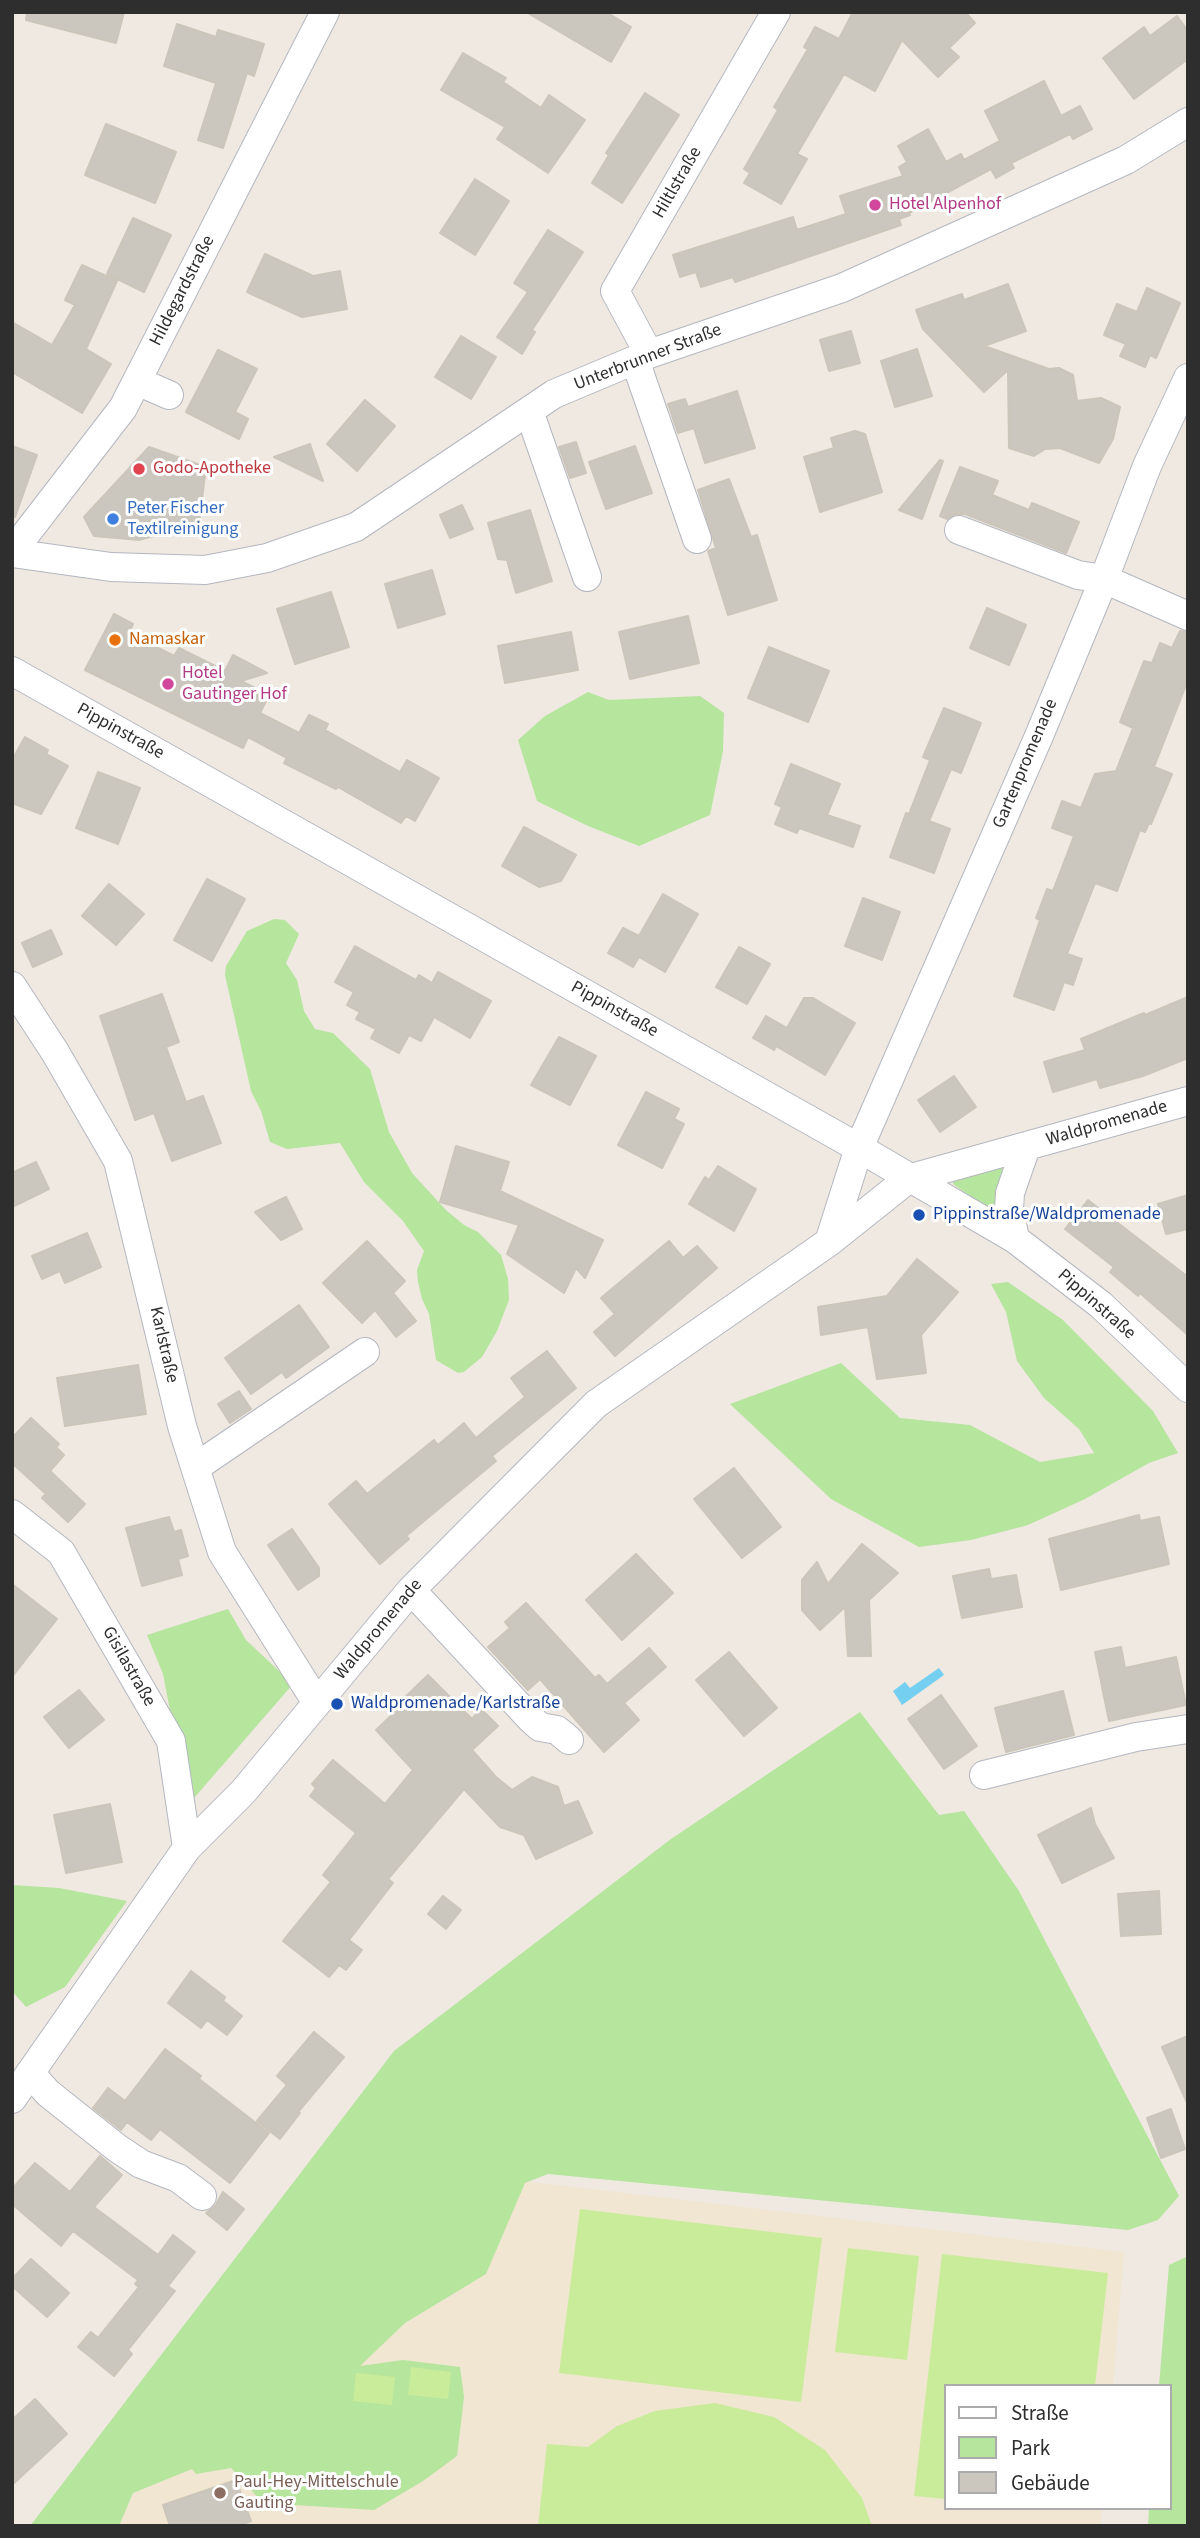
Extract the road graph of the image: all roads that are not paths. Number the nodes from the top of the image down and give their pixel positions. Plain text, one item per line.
1 (325, 12) edge
2 (776, 12) edge
3 (1188, 122) edge
4 (642, 357) junction
5 (1188, 378) edge
6 (137, 381) junction
7 (169, 395) dead end
8 (529, 411) junction
9 (959, 530) dead end
10 (697, 539) dead end
11 (12, 552) edge
12 (587, 577) dead end
13 (1104, 579) junction
14 (1188, 617) edge
15 (12, 671) edge
16 (12, 986) edge
17 (1188, 1101) edge
18 (1026, 1147) junction
19 (859, 1148) junction
20 (908, 1179) junction
21 (1015, 1239) junction
22 (829, 1242) junction
23 (365, 1352) dead end
24 (1188, 1388) edge
25 (195, 1467) junction
26 (12, 1514) edge
27 (411, 1590) junction
28 (317, 1703) junction
29 (1188, 1729) edge
30 (569, 1740) dead end
31 (984, 1775) dead end
32 (187, 1848) junction
33 (30, 2073) junction
34 (12, 2099) edge
35 (202, 2196) dead end

1 - 6 street, Hildegardstraße
2 - 4 street, Hiltlstraße
3 - 4 street, Unterbrunner Straße
4 - 8 street, Unterbrunner Straße
4 - 10 street
5 - 13 street, Gartenpromenade
6 - 7 street
6 - 11 street, Hildegardstraße
8 - 11 street, Unterbrunner Straße
8 - 12 street
9 - 13 street
13 - 14 street
13 - 19 street, Gartenpromenade
15 - 19 street, Pippinstraße
16 - 25 street, Karlstraße
17 - 18 street, Waldpromenade
18 - 20 street, Waldpromenade
18 - 21 street, Waldpromenade
19 - 20 street, Pippinstraße
19 - 22 street
20 - 21 street, Pippinstraße
20 - 22 street, Waldpromenade
21 - 24 street, Pippinstraße
22 - 27 street, Waldpromenade
23 - 25 street
25 - 28 street, Karlstraße
26 - 32 street, Gisilastraße
27 - 28 street, Waldpromenade
27 - 30 street
28 - 32 street, Waldpromenade
29 - 31 street
32 - 33 street, Waldpromenade
33 - 34 street, Waldpromenade
33 - 35 street

